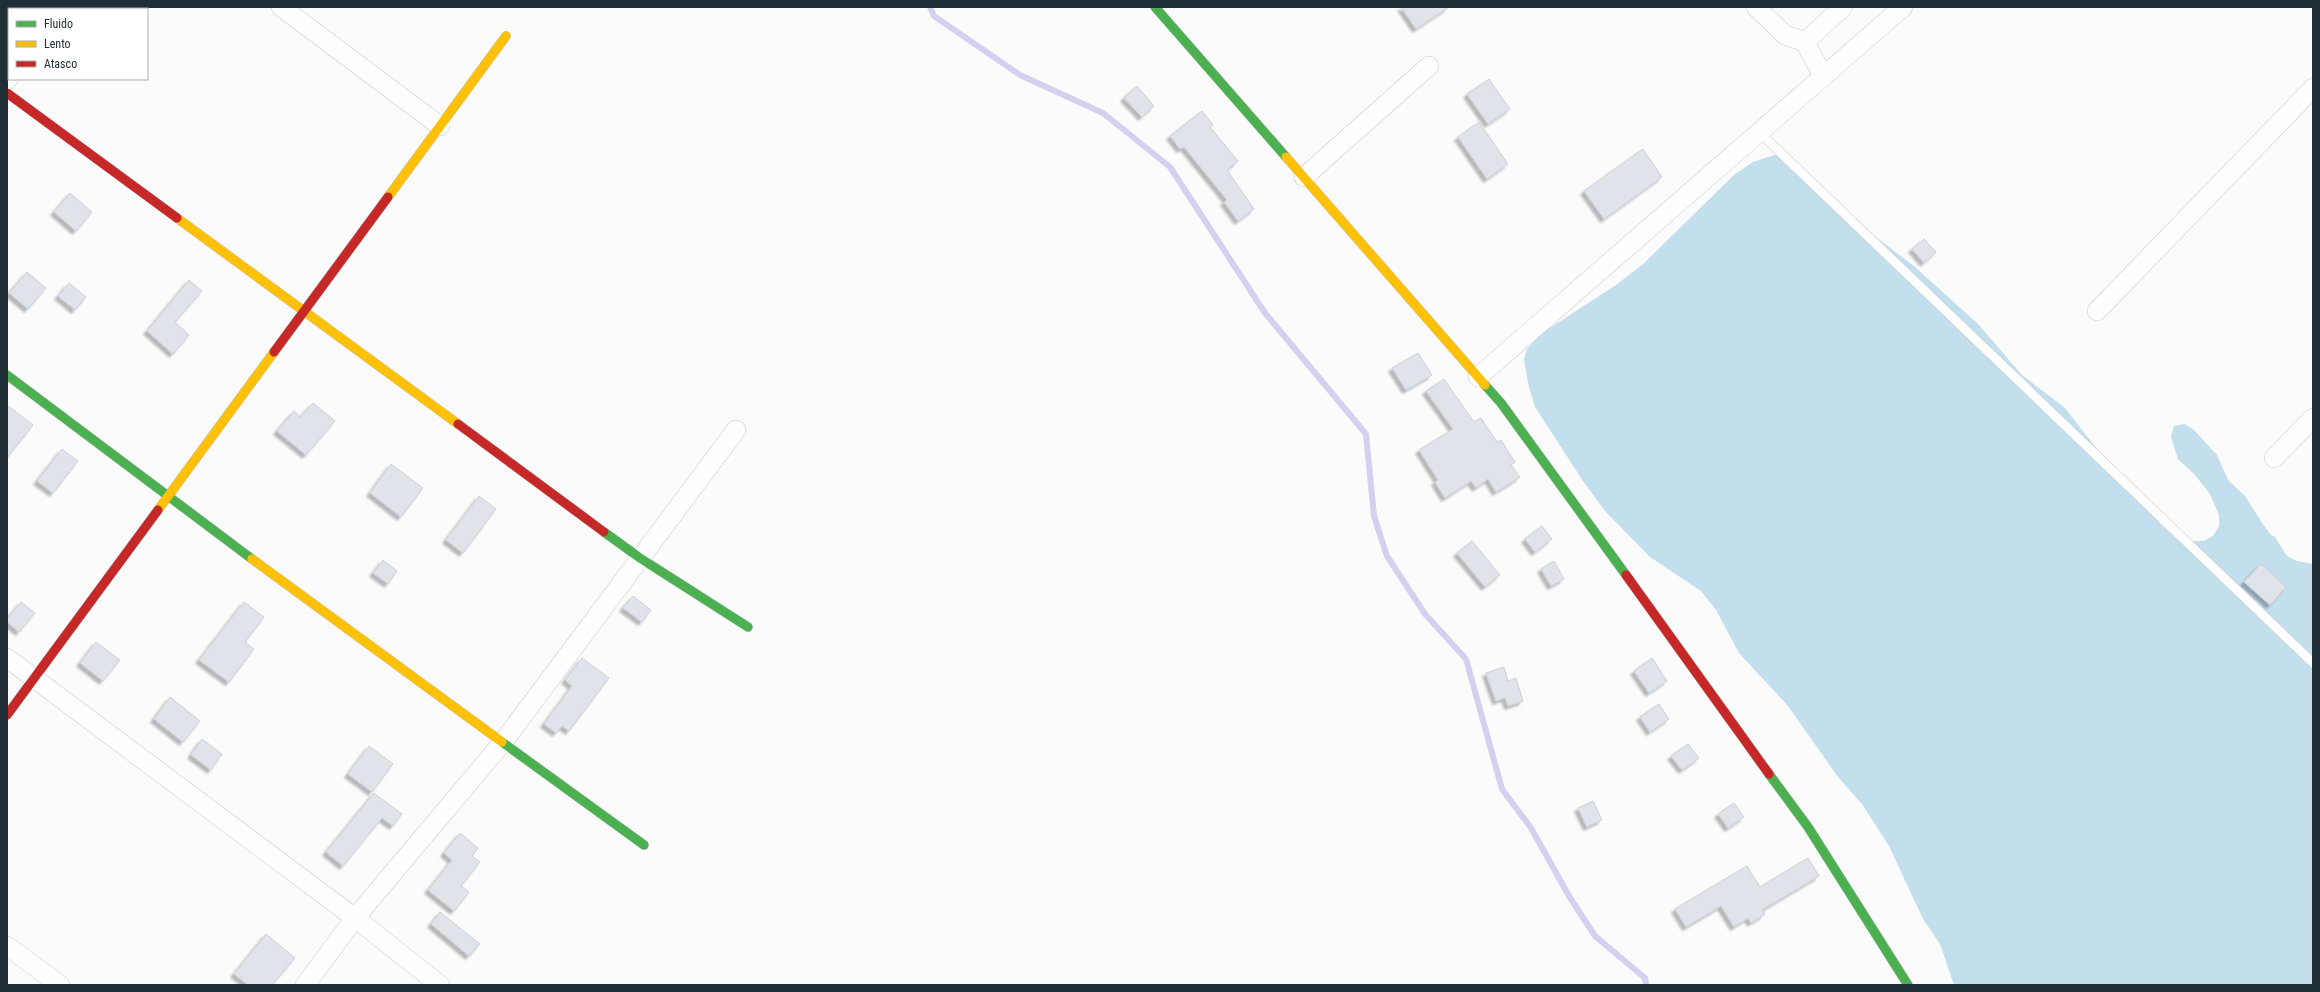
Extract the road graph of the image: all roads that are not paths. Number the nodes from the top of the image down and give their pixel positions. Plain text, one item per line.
1 (281, 7) edge
2 (1155, 7) edge
3 (1756, 7) edge
4 (1843, 7) edge
5 (1903, 7) edge
6 (506, 36) dead end
7 (1805, 42) junction
8 (1429, 66) dead end
9 (1823, 76) junction
10 (2313, 88) edge
11 (7, 92) edge
12 (440, 126) junction
13 (1759, 132) junction
14 (1304, 177) junction
15 (305, 310) junction
16 (2097, 311) dead end
17 (7, 375) edge
18 (1478, 377) junction
19 (2313, 418) edge
20 (736, 430) dead end
21 (2274, 458) dead end
22 (167, 497) junction
23 (640, 558) junction
24 (748, 628) dead end
25 (7, 658) edge
26 (2313, 663) edge
27 (34, 678) junction
28 (7, 715) edge
29 (503, 742) junction
30 (644, 845) dead end
31 (355, 918) junction
32 (7, 946) edge
33 (60, 985) edge
34 (305, 985) edge
35 (440, 985) edge
36 (1908, 985) edge

1 - 12 street
2 - 14 street
3 - 7 street
4 - 7 street
5 - 9 street
6 - 12 street
7 - 9 street
8 - 14 street
9 - 13 street
10 - 16 street
11 - 15 street
12 - 15 street
13 - 18 street
13 - 26 lane
14 - 18 street
15 - 22 street
15 - 23 street
17 - 22 street
18 - 36 street
19 - 21 street
20 - 23 street
22 - 27 street
22 - 29 street
23 - 24 street
23 - 29 street
25 - 27 street
27 - 28 street
27 - 31 street
29 - 30 street
29 - 31 street
31 - 34 street
31 - 35 street
32 - 33 street

